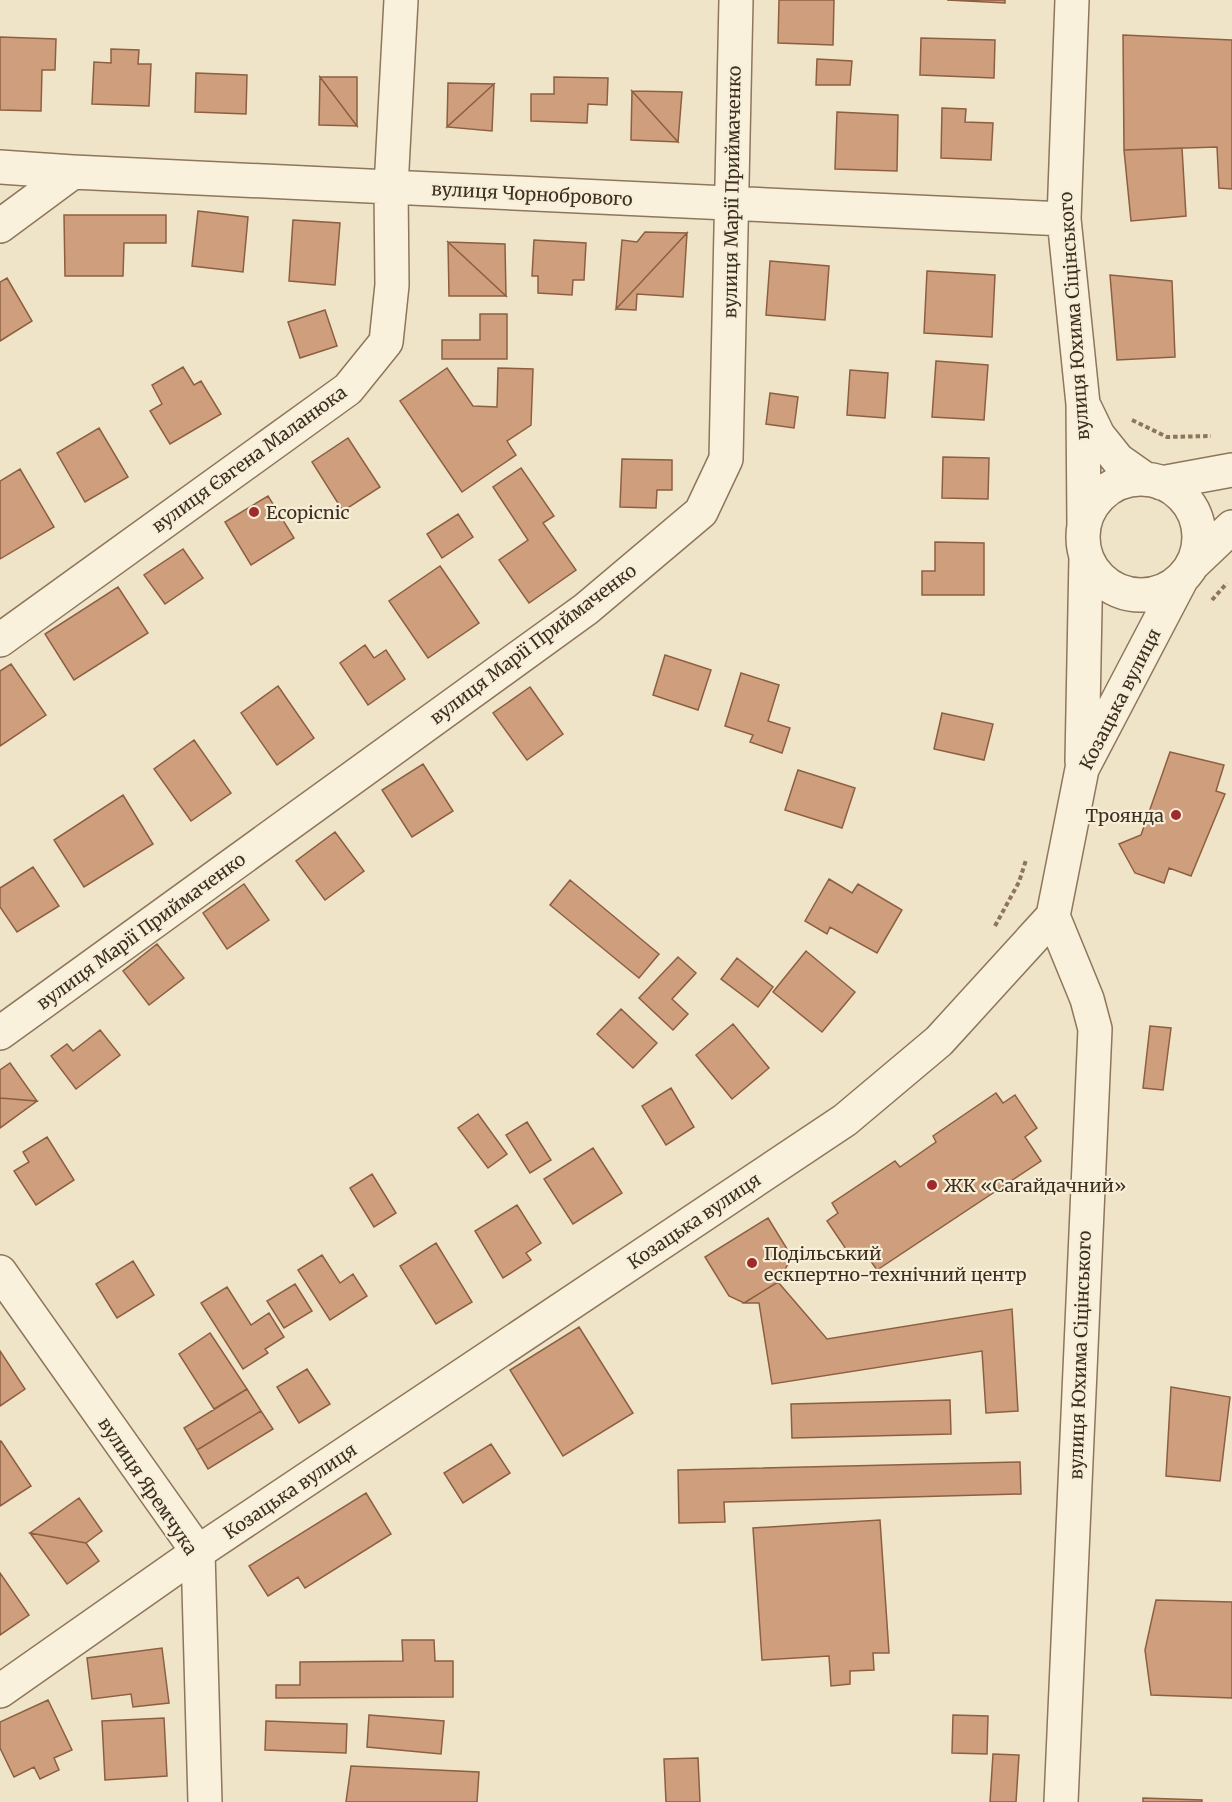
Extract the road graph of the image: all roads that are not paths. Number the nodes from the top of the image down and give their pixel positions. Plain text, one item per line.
1 (401, 0) edge
2 (736, 0) edge
3 (1072, 0) edge
4 (0, 167) edge
5 (73, 172) junction
6 (391, 187) junction
7 (732, 203) junction
8 (1064, 219) junction
9 (0, 226) edge
10 (1083, 404) junction
11 (1232, 470) edge
12 (1153, 481) junction
13 (1084, 525) junction
14 (1232, 527) edge
15 (1086, 557) junction
16 (1187, 572) junction
17 (0, 640) edge
18 (1082, 769) junction
19 (1053, 916) junction
20 (0, 1033) edge
21 (0, 1272) edge
22 (198, 1552) junction
23 (0, 1691) edge
24 (205, 1802) edge
25 (1061, 1802) edge

1 - 6 street, вулиця Євгена Маланюка
2 - 7 street, вулиця Марії Приймаченко
3 - 8 street, вулиця Юхима Сіцінського
4 - 5 street, вулиця Чорнобрового
5 - 6 street, вулиця Чорнобрового
5 - 9 street
6 - 7 street, вулиця Чорнобрового
6 - 17 street, вулиця Євгена Маланюка
7 - 8 street, вулиця Чорнобрового
7 - 20 street, вулиця Марії Приймаченко
8 - 10 street, вулиця Юхима Сіцінського
10 - 12 street
10 - 13 street, вулиця Юхима Сіцінського
11 - 12 street
12 - 13 street
12 - 16 street
13 - 15 street
14 - 16 street, Козацька вулиця
15 - 16 street
15 - 18 street
16 - 18 street, Козацька вулиця
18 - 19 street, Козацька вулиця
19 - 22 street, Козацька вулиця
19 - 25 street, вулиця Юхима Сіцінського
21 - 22 street, вулиця Яремчука
22 - 23 street, Козацька вулиця
22 - 24 street, вулиця Яремчука

